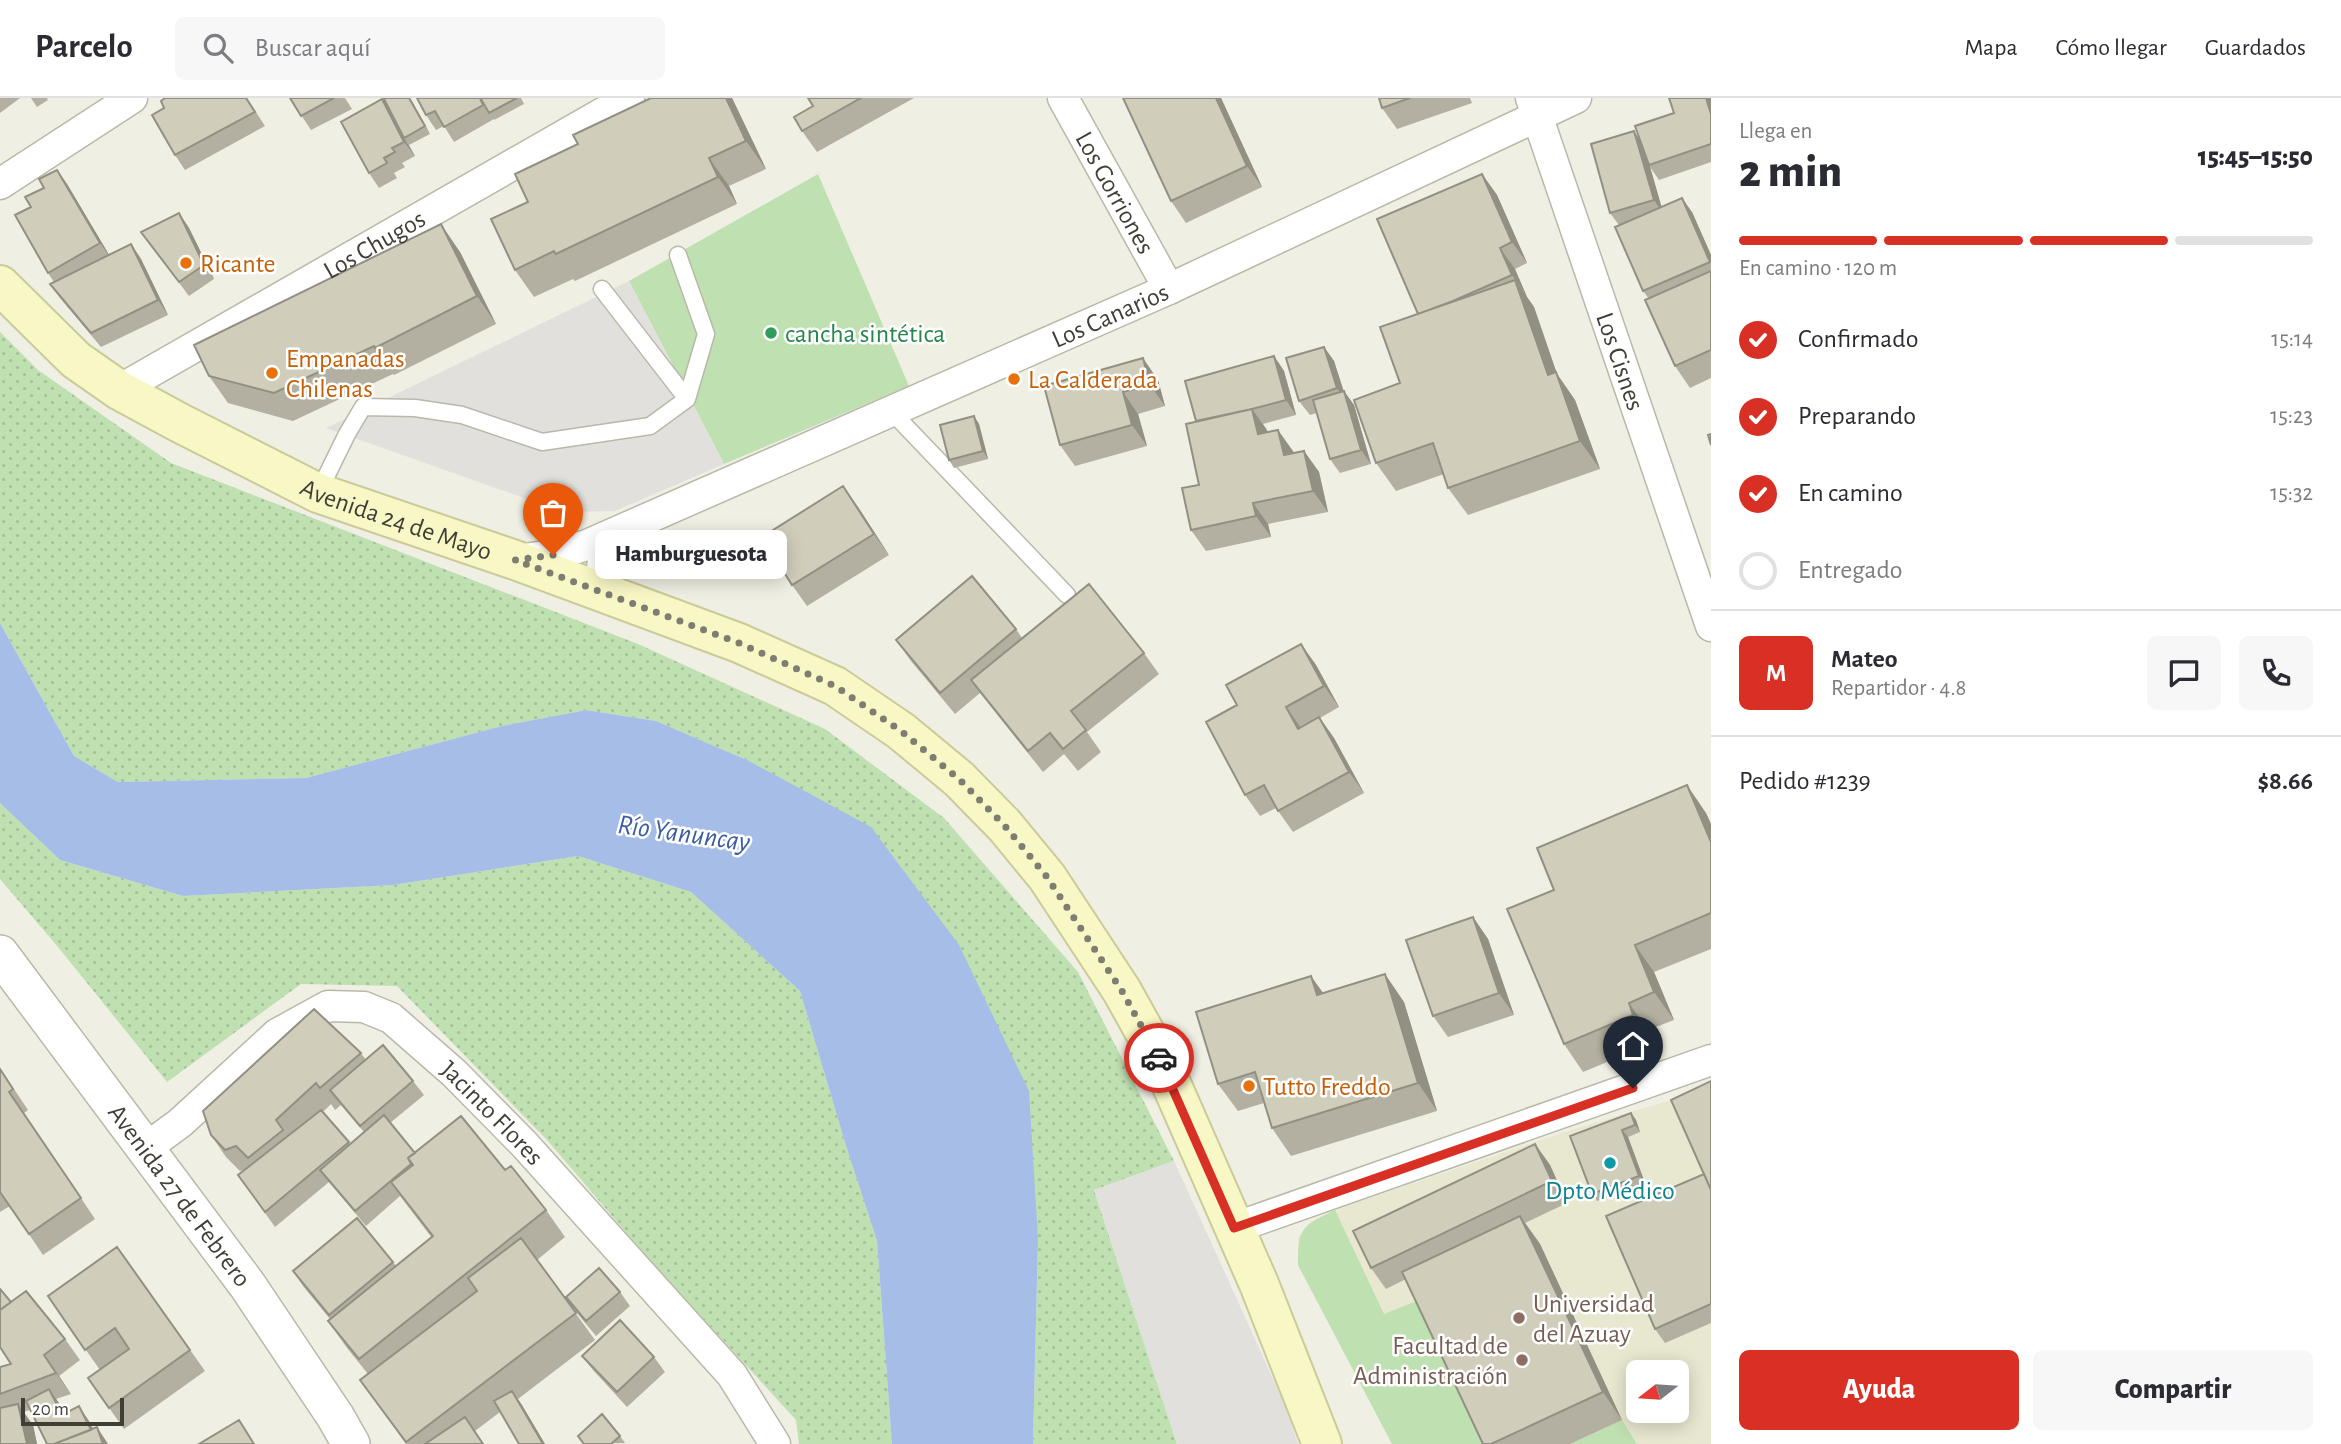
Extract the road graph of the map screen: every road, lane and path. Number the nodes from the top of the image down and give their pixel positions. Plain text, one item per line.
1 (132, 98) edge
2 (629, 98) edge
3 (1063, 98) edge
4 (1576, 98) edge
5 (1534, 107) edge
6 (0, 184) edge
7 (678, 255) dead end
8 (0, 285) edge
9 (602, 289) dead end
10 (1169, 289) junction
11 (119, 390) junction
12 (687, 399) junction
13 (891, 411) junction
14 (318, 493) junction
15 (639, 522) junction
16 (515, 560) junction
17 (607, 595) junction
18 (1067, 595) dead end
19 (1711, 626) edge
20 (7, 973) edge
21 (1711, 1060) edge
22 (146, 1148) junction
23 (1234, 1228) junction
24 (351, 1444) edge
25 (775, 1444) edge
26 (1322, 1444) edge

1 - 6 street
2 - 11 street, Los Chugos
3 - 10 street, Los Gorriones
4 - 5 street, Los Canarios
5 - 10 street, Los Canarios
5 - 19 street, Los Cisnes
7 - 12 lane
8 - 11 main road, Avenida 24 de Mayo
9 - 12 lane
10 - 13 street, Los Canarios
11 - 14 main road, Avenida 24 de Mayo
12 - 14 lane
13 - 15 street, Los Canarios
13 - 18 lane
14 - 16 main road, Avenida 24 de Mayo
15 - 16 street, Los Canarios
15 - 17 street, Los Canarios
16 - 17 main road, Avenida 24 de Mayo
17 - 23 main road, Avenida 24 de Mayo
20 - 22 street, Avenida 27 de Febrero
21 - 23 street
22 - 24 street, Avenida 27 de Febrero
22 - 25 street, Jacinto Flores
23 - 26 main road, Avenida 24 de Mayo

